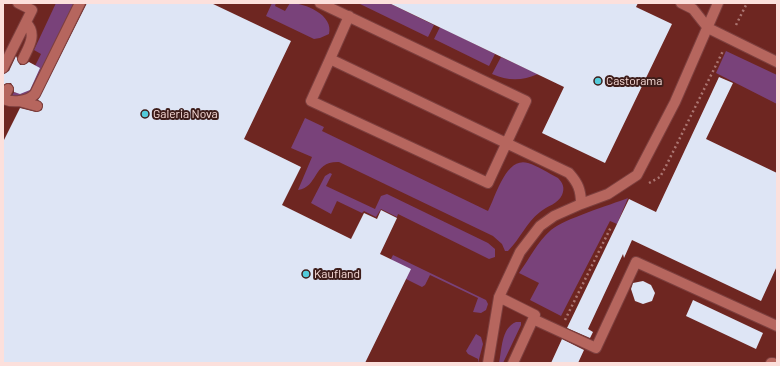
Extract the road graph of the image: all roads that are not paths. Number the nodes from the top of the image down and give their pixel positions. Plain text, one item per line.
1 (18, 3) edge
2 (80, 3) edge
3 (320, 3) edge
4 (681, 3) edge
5 (718, 3) edge
6 (34, 6) edge
7 (349, 16) junction
8 (26, 24) junction
9 (708, 28) junction
10 (22, 60) dead end
11 (330, 60) junction
12 (777, 62) edge
13 (3, 68) edge
14 (8, 89) dead end
15 (3, 99) edge
16 (17, 101) junction
17 (37, 106) dead end
18 (506, 144) junction
19 (581, 204) junction
20 (499, 297) junction
21 (533, 319) junction
22 (777, 326) edge
23 (488, 363) edge
24 (513, 363) edge

1 - 6 lane
2 - 16 lane
3 - 7 lane
4 - 9 lane
5 - 9 lane
6 - 8 lane
7 - 11 lane
7 - 18 lane
8 - 10 lane
8 - 13 lane
9 - 12 lane
9 - 19 lane
11 - 18 lane
11 - 18 lane
14 - 15 lane
15 - 16 lane
16 - 17 lane
18 - 19 lane
19 - 20 lane
20 - 21 lane
20 - 23 lane
21 - 22 lane
21 - 24 lane

